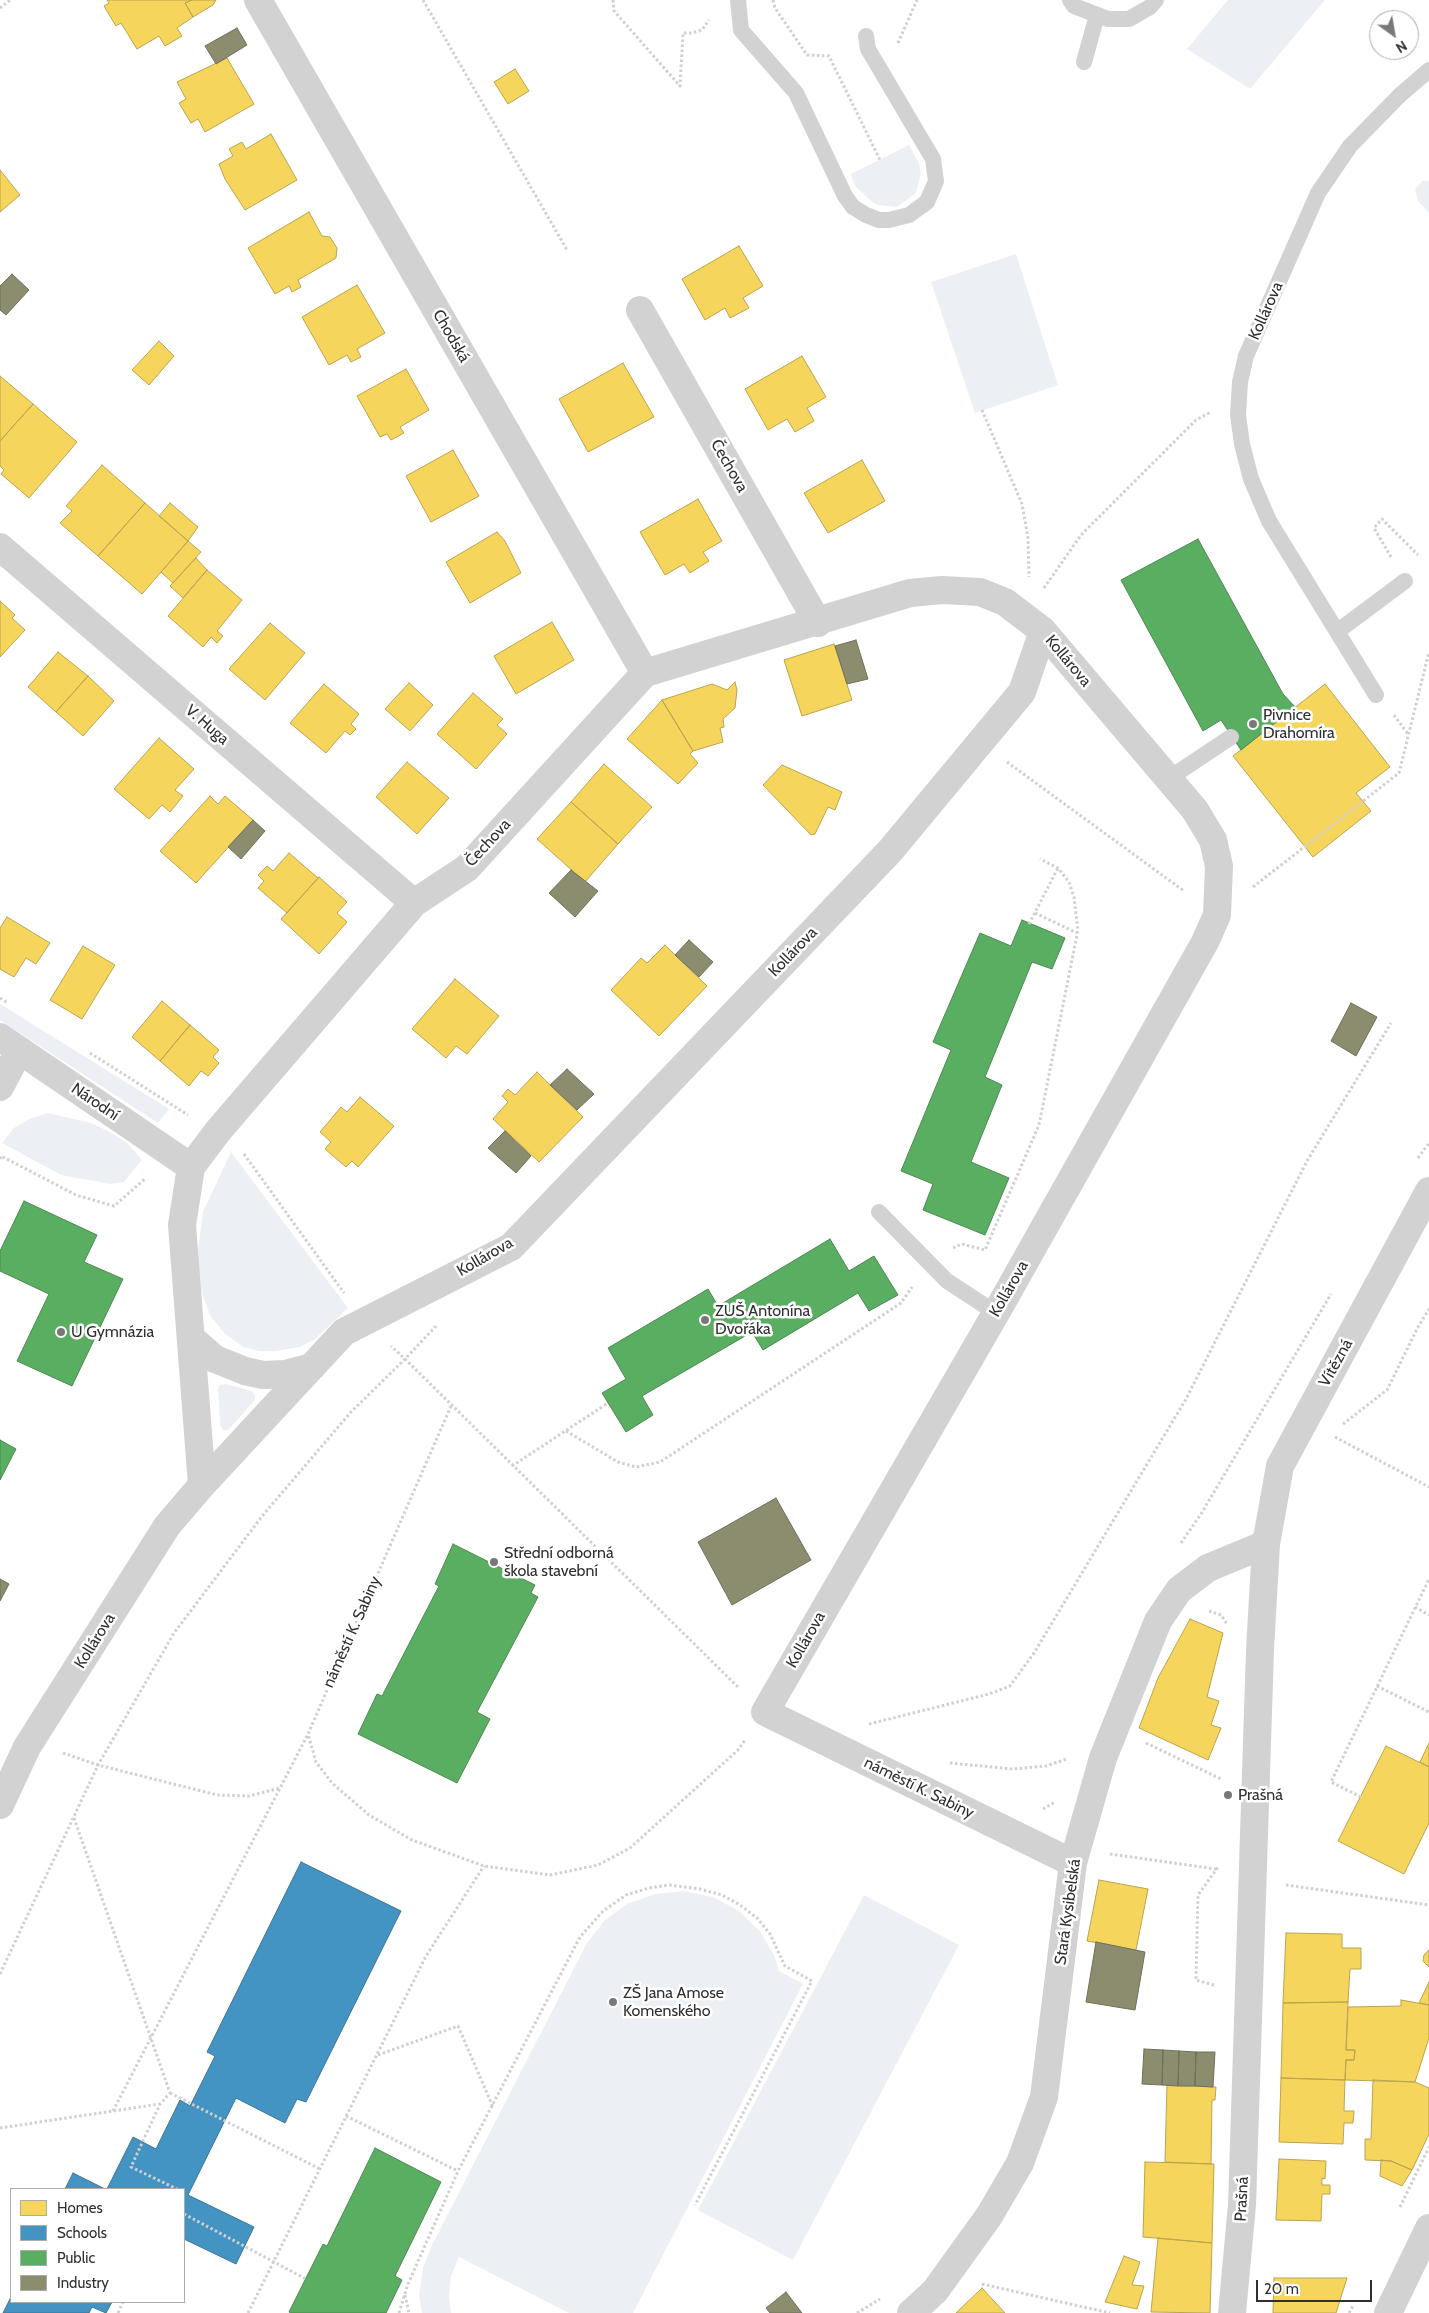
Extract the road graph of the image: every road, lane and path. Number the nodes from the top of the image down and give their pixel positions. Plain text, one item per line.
1 (10, 0) edge
2 (258, 0) edge
3 (423, 0) edge
4 (613, 0) edge
5 (738, 0) edge
6 (773, 0) edge
7 (917, 0) edge
8 (1070, 0) edge
9 (1156, 0) edge
10 (0, 8) edge
11 (710, 16) dead end
12 (1097, 16) junction
13 (866, 36) dead end
14 (1084, 62) dead end
15 (1429, 70) edge
16 (884, 76) junction
17 (880, 160) dead end
18 (567, 250) dead end
19 (640, 310) dead end
20 (982, 410) dead end
21 (1238, 415) junction
22 (0, 546) edge
23 (1420, 557) dead end
24 (1405, 581) joint
25 (1035, 616) junction
26 (818, 623) junction
27 (1338, 631) junction
28 (1429, 652) edge
29 (645, 673) junction
30 (1376, 695) dead end
31 (1231, 737) dead end
32 (980, 742) junction
33 (1168, 779) junction
34 (1040, 859) dead end
35 (1058, 868) junction
36 (414, 903) junction
37 (1035, 913) junction
38 (1216, 915) junction
39 (1030, 924) dead end
40 (1077, 933) junction
41 (0, 998) edge
42 (16, 1008) dead end
43 (1392, 1023) dead end
44 (10, 1044) edge
45 (82, 1048) dead end
46 (0, 1087) edge
47 (166, 1149) junction
48 (0, 1159) edge
49 (191, 1167) junction
50 (1429, 1190) edge
51 (879, 1212) dead end
52 (929, 1262) junction
53 (1429, 1309) edge
54 (996, 1313) junction
55 (190, 1338) junction
56 (406, 1359) dead end
57 (312, 1367) junction
58 (608, 1403) dead end
59 (451, 1406) junction
60 (566, 1431) junction
61 (512, 1466) junction
62 (202, 1485) junction
63 (1429, 1487) edge
64 (1266, 1544) junction
65 (1429, 1578) edge
66 (1415, 1607) junction
67 (1429, 1615) edge
68 (1377, 1686) junction
69 (764, 1712) junction
70 (1429, 1712) edge
71 (308, 1734) junction
72 (821, 1740) junction
73 (1140, 1740) dead end
74 (27, 1747) junction
75 (1103, 1758) junction
76 (941, 1763) dead end
77 (1227, 1782) dead end
78 (280, 1788) junction
79 (1361, 1797) dead end
80 (0, 1805) edge
81 (74, 1818) dead end
82 (1102, 1853) dead end
83 (1073, 1863) junction
84 (484, 1866) junction
85 (1216, 1869) dead end
86 (1279, 1884) dead end
87 (1429, 1905) edge
88 (150, 2038) junction
89 (377, 2055) junction
90 (170, 2093) junction
91 (160, 2104) junction
92 (493, 2107) junction
93 (113, 2111) junction
94 (346, 2116) junction
95 (0, 2128) edge
96 (320, 2169) junction
97 (458, 2171) junction
98 (175, 2188) edge
99 (695, 2205) dead end
100 (185, 2215) edge
101 (1429, 2228) edge
102 (273, 2262) junction
103 (306, 2279) dead end
104 (976, 2283) dead end
105 (405, 2294) junction
106 (248, 2313) edge
107 (399, 2313) edge
108 (409, 2313) edge
109 (911, 2313) edge
110 (1110, 2313) edge
111 (1232, 2313) edge
112 (1388, 2313) edge

1 - 10 path
2 - 29 street, Chodská
3 - 18 path
4 - 11 path
5 - 16 lane
6 - 17 path
7 - 16 path
8 - 12 lane
9 - 12 lane
12 - 14 lane
13 - 16 lane
15 - 21 lane, Kollárova
19 - 26 street, Čechova
20 - 25 path
21 - 25 path
21 - 27 lane, Kollárova
22 - 36 street, V. Huga
23 - 24 path
24 - 27 lane
25 - 26 street
25 - 32 street, Kollárova
25 - 33 street, Kollárova
26 - 29 street
27 - 30 lane, Kollárova
28 - 38 path
29 - 36 street, Čechova
31 - 33 lane
32 - 38 path
32 - 57 street, Kollárova
33 - 38 street, Kollárova
34 - 35 path
35 - 37 path
35 - 40 path
36 - 49 street, Čechova
37 - 39 path
37 - 40 path
38 - 54 street, Kollárova
40 - 52 path
41 - 42 path
43 - 72 path
44 - 46 street
44 - 47 street, Národní
45 - 47 path
47 - 48 path
47 - 49 street, Národní
49 - 55 street
50 - 64 street, Vítězná
51 - 52 lane
52 - 54 lane
52 - 60 path
53 - 63 path
54 - 69 street, Kollárova
55 - 57 street
55 - 62 street
56 - 59 path
57 - 62 street, Kollárova
58 - 60 path
59 - 61 path
59 - 71 path, náměstí K. Sabiny
60 - 61 path
61 - 69 path
62 - 74 street, Kollárova
64 - 75 street, Stará Kysibelská
64 - 111 street, Prašná
65 - 66 path
66 - 67 path
66 - 68 path
68 - 70 path
68 - 79 path
69 - 72 street, náměstí K. Sabiny
69 - 84 path
71 - 78 path, náměstí K. Sabiny
71 - 84 path
72 - 83 street, náměstí K. Sabiny
73 - 77 path
74 - 78 path
74 - 80 street, Kollárova
75 - 76 path
75 - 83 street, Stará Kysibelská
78 - 88 path, náměstí K. Sabiny
81 - 88 path
82 - 85 path
83 - 109 street, Stará Kysibelská
84 - 89 path
86 - 87 path
88 - 90 path
88 - 93 path, náměstí K. Sabiny
89 - 92 path
89 - 94 path
90 - 91 path
90 - 96 path
91 - 93 path
91 - 98 path
92 - 97 path
92 - 99 path
93 - 95 path
94 - 96 path
94 - 97 path
96 - 102 path
97 - 105 path
100 - 102 path
101 - 112 street
102 - 103 path
102 - 106 path
104 - 110 path
105 - 107 path
105 - 108 path

